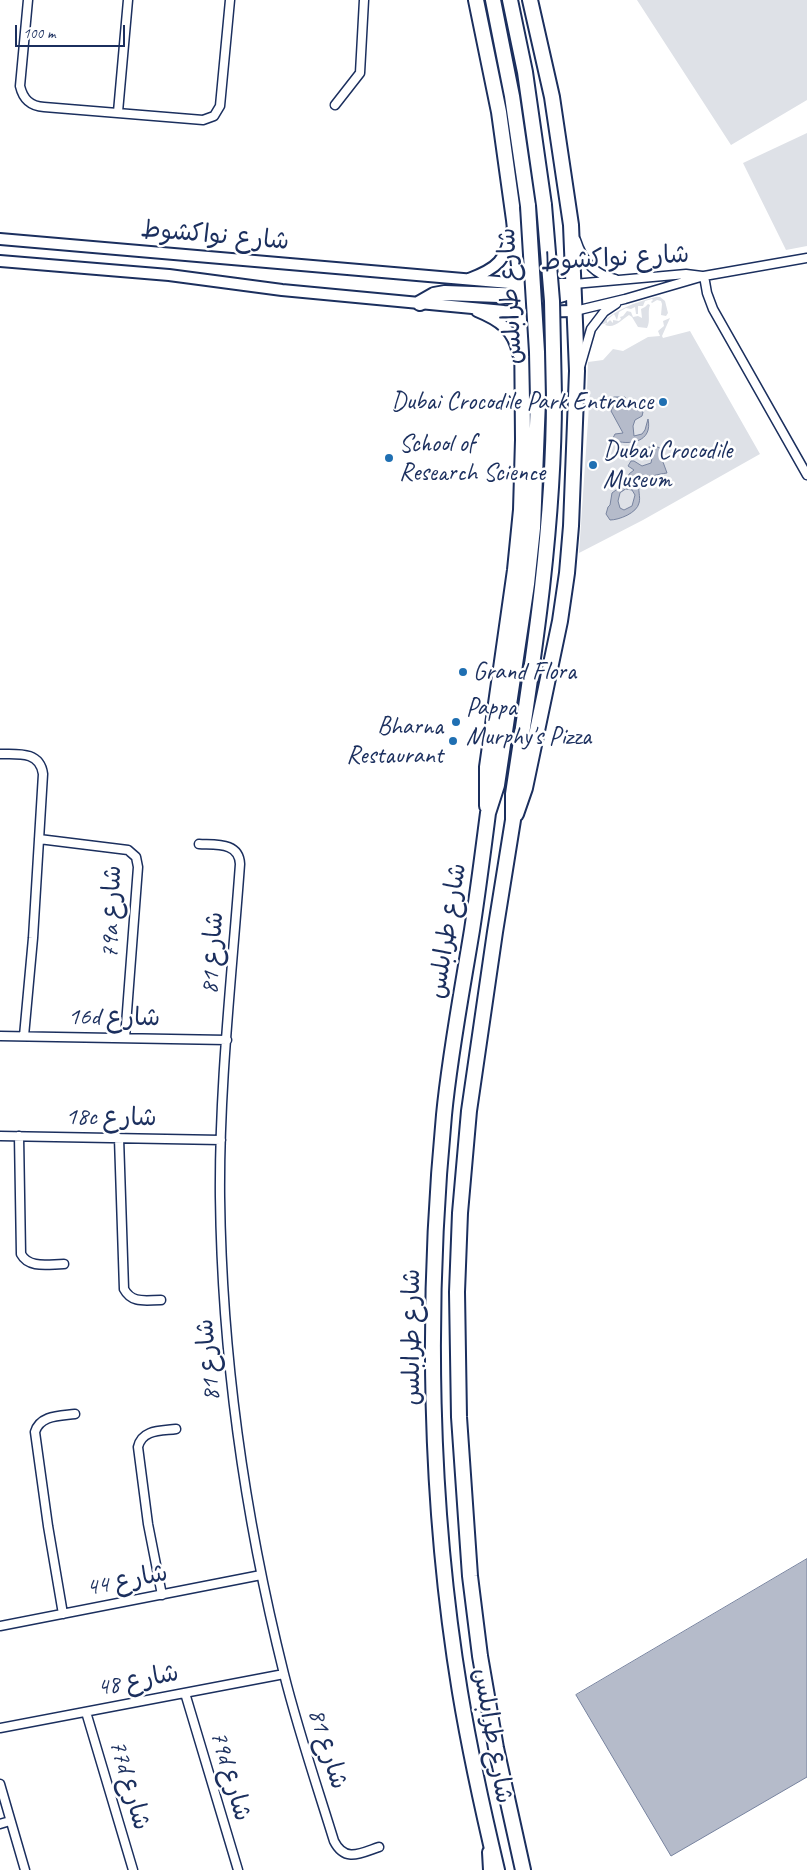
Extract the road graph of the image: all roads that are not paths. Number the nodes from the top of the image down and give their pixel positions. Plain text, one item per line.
1 (28, 0) edge
2 (128, 0) edge
3 (230, 0) edge
4 (364, 0) edge
5 (476, 0) edge
6 (492, 0) edge
7 (510, 0) edge
8 (530, 0) edge
9 (335, 105) dead end
10 (118, 112) junction
11 (514, 220) junction
12 (571, 225) junction
13 (0, 239) edge
14 (807, 258) edge
15 (0, 261) edge
16 (704, 276) junction
17 (465, 280) junction
18 (624, 280) junction
19 (574, 284) junction
20 (521, 290) junction
21 (626, 299) junction
22 (420, 303) junction
23 (467, 307) junction
24 (575, 311) junction
25 (522, 312) junction
26 (577, 371) junction
27 (522, 376) junction
28 (807, 475) edge
29 (0, 754) edge
30 (488, 813) junction
31 (513, 820) junction
32 (39, 839) junction
33 (199, 844) dead end
34 (0, 1036) edge
35 (24, 1036) junction
36 (125, 1038) junction
37 (227, 1040) junction
38 (0, 1136) edge
39 (19, 1136) junction
40 (119, 1138) junction
41 (221, 1140) junction
42 (64, 1264) dead end
43 (161, 1300) dead end
44 (75, 1414) dead end
45 (176, 1429) dead end
46 (261, 1575) junction
47 (162, 1594) junction
48 (63, 1614) junction
49 (0, 1626) edge
50 (284, 1674) junction
51 (185, 1693) junction
52 (86, 1712) junction
53 (0, 1728) edge
54 (0, 1784) edge
55 (10, 1822) junction
56 (0, 1824) edge
57 (487, 1829) junction
58 (379, 1847) dead end
59 (25, 1870) edge
60 (133, 1870) edge
61 (238, 1870) edge
62 (489, 1870) edge
63 (497, 1870) edge
64 (523, 1870) edge

1 - 10 street
2 - 10 street
3 - 10 street
4 - 9 street
5 - 11 highway
6 - 30 highway, شارع طرابلس, bridge
7 - 31 highway, شارع طرابلس, bridge
8 - 12 highway
11 - 17 street
11 - 20 highway
12 - 18 street
12 - 19 highway
13 - 17 street, شارع نواكشوط
14 - 16 street
15 - 22 street, شارع نواكشوط
16 - 18 street, شارع نواكشوط
16 - 21 street, شارع نواكشوط
16 - 28 street
17 - 20 street, شارع نواكشوط
18 - 19 street, شارع نواكشوط
19 - 20 highway
19 - 24 highway
20 - 22 highway
20 - 25 highway
21 - 24 street, شارع نواكشوط
21 - 26 street
22 - 23 street, شارع نواكشوط
23 - 25 street, شارع نواكشوط
23 - 27 street
24 - 25 street, شارع نواكشوط
24 - 26 highway
25 - 27 highway
26 - 31 highway
27 - 30 highway
29 - 32 street
30 - 57 highway, شارع طرابلس
31 - 64 highway, شارع طرابلس
32 - 35 street
32 - 36 street, 79a شارع
33 - 37 street, شارع 81
34 - 35 street, 16d شارع
35 - 36 street, 16d شارع
36 - 37 street, 16d شارع
37 - 41 street, شارع 81
38 - 39 street, 18c شارع
39 - 40 street, 18c شارع
39 - 42 street
40 - 41 street, 18c شارع
40 - 43 street
41 - 46 street, شارع 81
44 - 48 street
45 - 47 street
46 - 47 street, شارع 44
46 - 50 street, شارع 81
47 - 48 street, شارع 44
48 - 49 street, شارع 44
50 - 51 street, شارع 48
50 - 58 street, شارع 81
51 - 52 street, شارع 48
51 - 61 street, 79d شارع
52 - 53 street, شارع 48
52 - 60 street, 77d شارع
54 - 55 street
55 - 56 street
55 - 59 street
57 - 62 street
57 - 63 highway, شارع طرابلس

